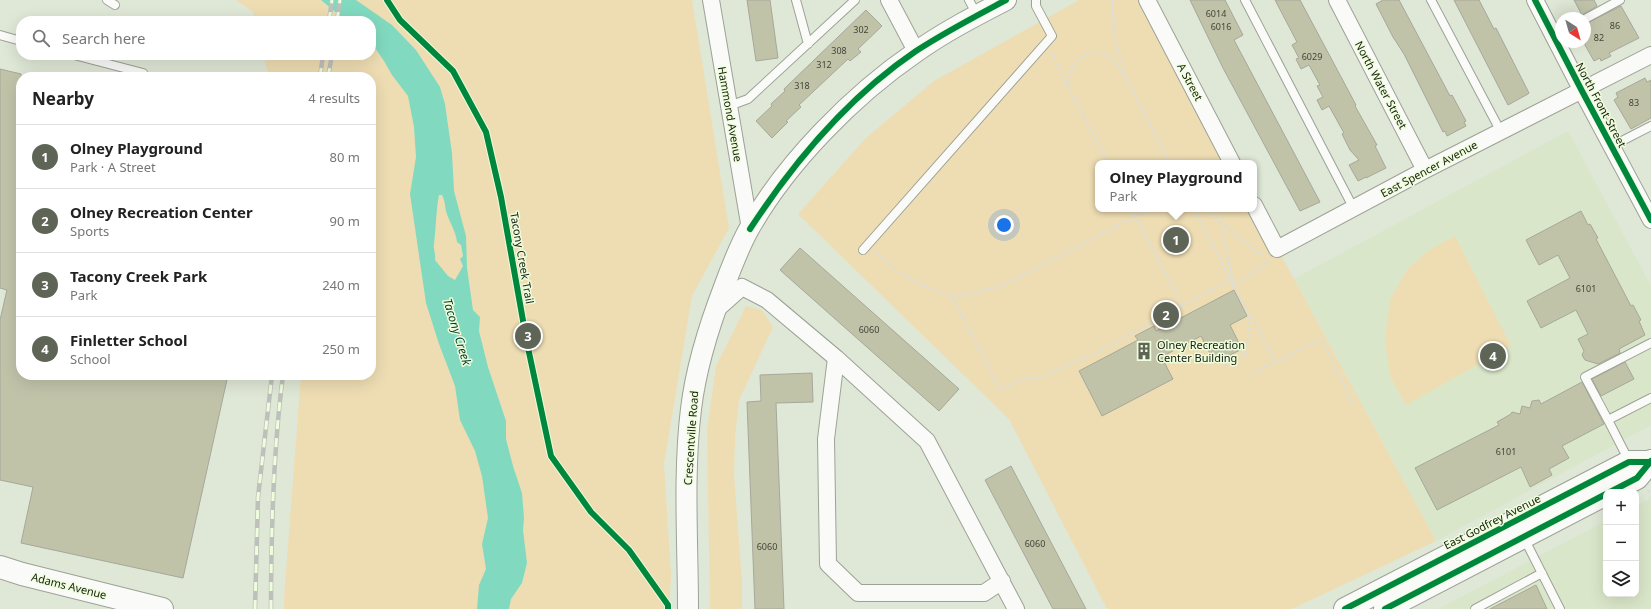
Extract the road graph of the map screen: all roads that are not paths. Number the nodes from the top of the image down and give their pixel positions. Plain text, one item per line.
1 (107, 0) edge
2 (711, 0) edge
3 (796, 0) edge
4 (855, 0) edge
5 (889, 0) edge
6 (1006, 0) edge
7 (1036, 0) edge
8 (1147, 0) edge
9 (1245, 0) edge
10 (1337, 0) edge
11 (1431, 0) edge
12 (1535, 0) edge
13 (1620, 0) edge
14 (115, 5) dead end
15 (973, 8) edge
16 (1591, 15) edge
17 (1555, 30) edge
18 (0, 35) edge
19 (16, 40) edge
20 (808, 44) junction
21 (1563, 48) edge
22 (916, 51) junction
23 (1651, 55) edge
24 (92, 60) edge
25 (136, 72) edge
26 (1582, 91) junction
27 (729, 106) junction
28 (1651, 126) edge
29 (1501, 132) junction
30 (1612, 146) junction
31 (1230, 160) edge
32 (1425, 170) junction
33 (1644, 190) edge
34 (1354, 208) junction
35 (1256, 212) edge
36 (1651, 220) edge
37 (750, 229) junction
38 (865, 248) road end
39 (715, 310) junction
40 (1651, 343) edge
41 (836, 358) junction
42 (1651, 398) edge
43 (1608, 420) junction
44 (1645, 463) edge
45 (1616, 489) edge
46 (1603, 495) edge
47 (1519, 529) junction
48 (0, 567) edge
49 (1542, 573) junction
50 (22, 574) junction
51 (0, 576) edge
52 (1002, 581) junction
53 (1374, 603) edge
54 (162, 609) edge
55 (688, 609) edge
56 (1016, 609) edge
57 (1345, 609) edge
58 (1475, 609) edge
59 (1560, 609) edge

1 - 14 lane
2 - 27 street, Hammond Avenue
3 - 20 lane
4 - 20 lane
5 - 22 street
6 - 15 street, Crescentville Road
7 - 38 lane
8 - 31 street, A Street
9 - 34 lane
10 - 32 street, North Water Street
11 - 29 lane
12 - 17 street, North Front Street
13 - 16 lane
15 - 22 street, Crescentville Road
18 - 19 lane
20 - 27 lane
21 - 26 street, North Front Street
22 - 37 street, Crescentville Road
23 - 26 street, East Spencer Avenue
24 - 25 lane
26 - 29 street, East Spencer Avenue
26 - 30 street, North Front Street
27 - 37 street, Hammond Avenue
28 - 30 lane
29 - 32 street, East Spencer Avenue
30 - 33 street, North Front Street
32 - 34 street, East Spencer Avenue
33 - 36 street, North Front Street
34 - 35 street, East Spencer Avenue
37 - 39 street, Crescentville Road
39 - 41 street
39 - 55 street, Crescentville Road
40 - 43 lane
41 - 52 street
41 - 52 street
42 - 43 lane
43 - 44 lane
44 - 45 main road
44 - 47 main road, East Godfrey Avenue
46 - 47 main road, East Godfrey Avenue
47 - 49 lane
47 - 53 main road, East Godfrey Avenue
48 - 50 main road, Adams Avenue
49 - 58 lane
49 - 59 lane
50 - 51 lane
50 - 54 main road, Adams Avenue
52 - 56 street
53 - 57 main road, East Godfrey Avenue

